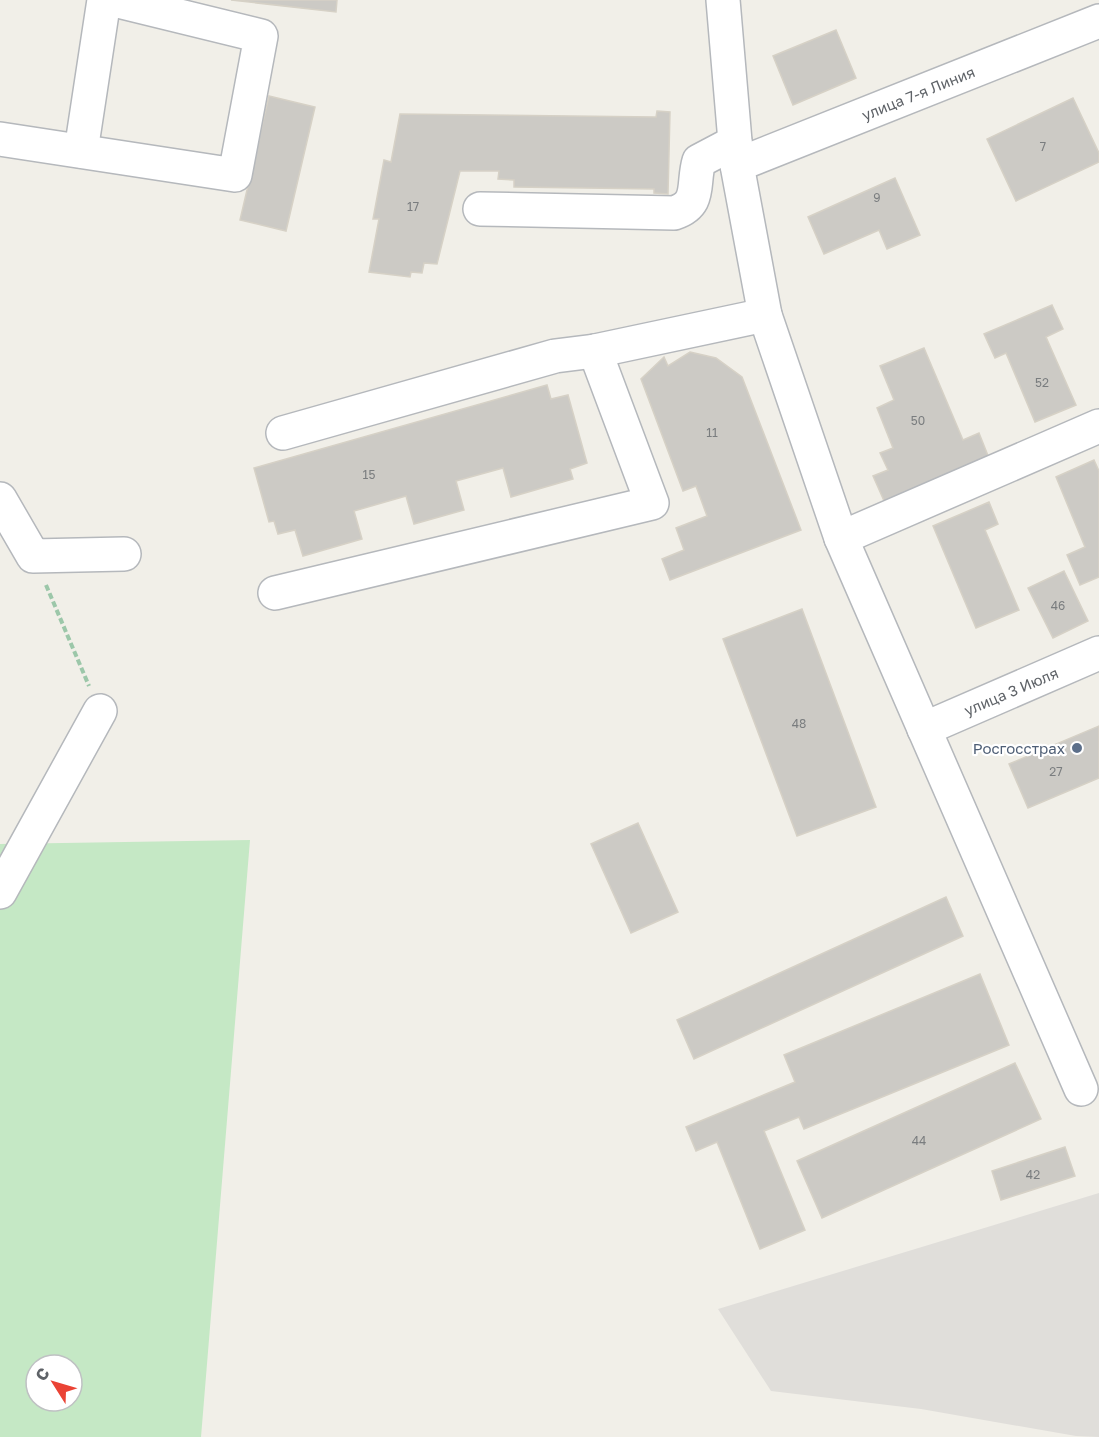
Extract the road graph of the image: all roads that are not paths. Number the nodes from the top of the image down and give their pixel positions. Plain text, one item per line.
1 (104, 0) edge
2 (114, 0) edge
3 (723, 0) edge
4 (1099, 21) edge
5 (0, 139) edge
6 (81, 151) junction
7 (736, 153) junction
8 (480, 209) dead end
9 (765, 315) junction
10 (595, 351) junction
11 (1099, 426) edge
12 (283, 433) dead end
13 (0, 499) edge
14 (841, 538) junction
15 (124, 554) dead end
16 (275, 592) dead end
17 (1099, 653) edge
18 (100, 711) road end
19 (924, 729) junction
20 (0, 892) edge
21 (1081, 1089) dead end

1 - 6 street
2 - 6 street
3 - 7 street
4 - 7 street, улица 7-я Линия
5 - 6 street
7 - 8 street, улица 7-я Линия
7 - 9 street
9 - 10 street
9 - 14 street
10 - 12 street
10 - 16 street
11 - 14 street
13 - 15 street
14 - 19 street
17 - 19 street, улица 3 Июля
18 - 20 street
19 - 21 street

